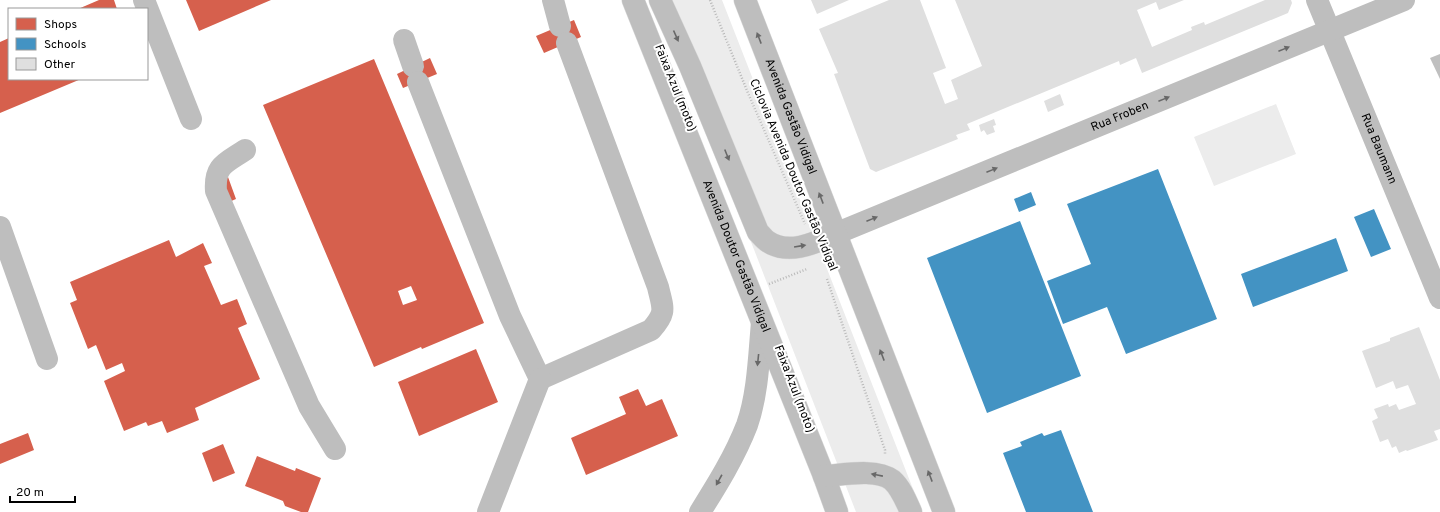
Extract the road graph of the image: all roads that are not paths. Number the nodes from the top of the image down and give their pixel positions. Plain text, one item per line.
1 (553, 0) edge
2 (633, 0) edge
3 (639, 0) edge
4 (660, 0) edge
5 (745, 0) edge
6 (1317, 0) edge
7 (1404, 0) edge
8 (148, 10) edge
9 (1330, 31) junction
10 (404, 40) dead end
11 (191, 119) dead end
12 (245, 150) dead end
13 (0, 227) edge
14 (836, 234) junction
15 (1440, 298) edge
16 (762, 322) junction
17 (47, 359) dead end
18 (540, 379) junction
19 (335, 449) dead end
20 (826, 476) junction
21 (488, 512) edge
22 (700, 512) edge
23 (839, 512) edge
24 (911, 512) edge
25 (944, 512) edge

1 - 18 main road
2 - 16 main road, Avenida Doutor Gastão Vidigal
3 - 20 main road, Faixa Azul (moto)
4 -> 14 main road, Rua Froben
14 -> 5 main road, Avenida Gastão Vidigal
6 - 9 main road, Rua Baumann
7 - 9 main road, Rua Froben
8 - 11 main road
14 -> 9 main road, Rua Froben
9 - 15 main road, Rua Baumann
10 - 18 main road
12 - 19 main road
13 - 17 main road
25 -> 14 main road
16 - 20 main road, Avenida Doutor Gastão Vidigal
16 -> 22 main road
18 - 21 main road
20 - 23 main road, Avenida Doutor Gastão Vidigal
24 -> 20 main road

